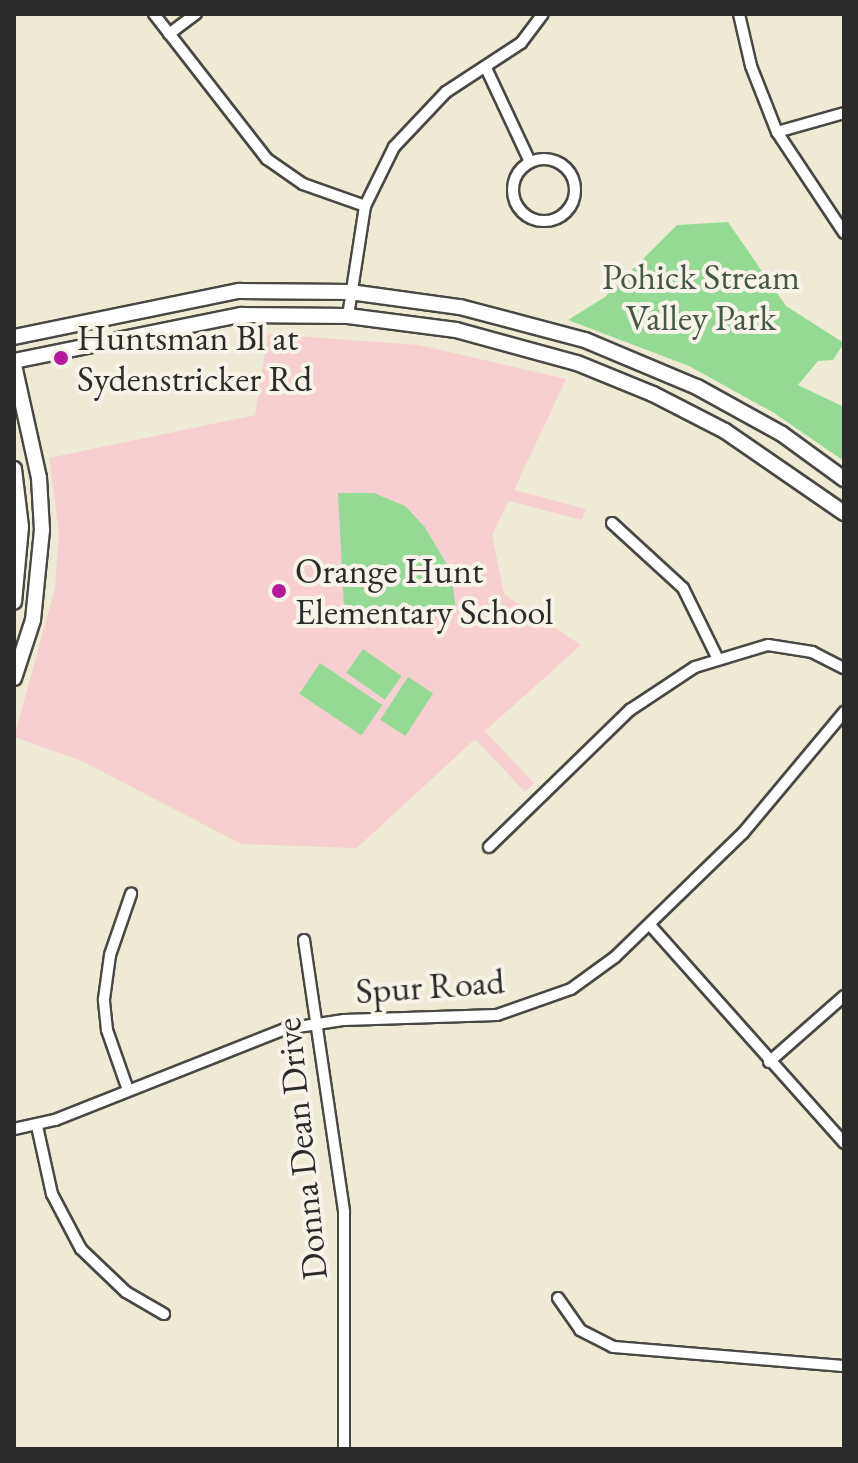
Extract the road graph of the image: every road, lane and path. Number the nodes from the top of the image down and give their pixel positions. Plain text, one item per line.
1 (154, 14) edge
2 (196, 14) edge
3 (543, 14) edge
4 (739, 14) edge
5 (169, 34) junction
6 (486, 68) junction
7 (844, 113) edge
8 (777, 132) junction
9 (530, 162) junction
10 (365, 206) junction
11 (844, 233) edge
12 (350, 292) junction
13 (348, 316) junction
14 (14, 337) edge
15 (14, 363) edge
16 (14, 469) edge
17 (844, 479) edge
18 (844, 513) edge
19 (612, 523) dead end
20 (14, 602) edge
21 (717, 657) junction
22 (844, 668) edge
23 (14, 678) edge
24 (844, 712) edge
25 (489, 847) dead end
26 (131, 894) dead end
27 (650, 925) junction
28 (304, 940) dead end
29 (844, 996) edge
30 (317, 1024) junction
31 (769, 1062) junction
32 (128, 1090) junction
33 (37, 1126) junction
34 (14, 1129) edge
35 (844, 1143) edge
36 (558, 1298) dead end
37 (164, 1314) dead end
38 (844, 1366) edge
39 (344, 1449) edge

1 - 5 street
2 - 5 street
3 - 6 street
4 - 8 street
5 - 10 street
6 - 9 street
6 - 10 street
7 - 8 street
8 - 11 street
9 - 9 street
10 - 12 street
12 - 13 street
12 - 14 street
12 - 17 street
13 - 15 street
13 - 18 street
15 - 23 street
16 - 20 street
19 - 21 street
21 - 22 street
21 - 25 street
24 - 27 street, Spur Road
26 - 32 street
27 - 30 street, Spur Road
27 - 31 street
28 - 30 street, Donna Dean Drive
29 - 31 street
30 - 32 street, Spur Road
30 - 39 street, Donna Dean Drive
31 - 35 street
32 - 33 street, Spur Road
33 - 34 street, Spur Road
33 - 37 street
36 - 38 street

